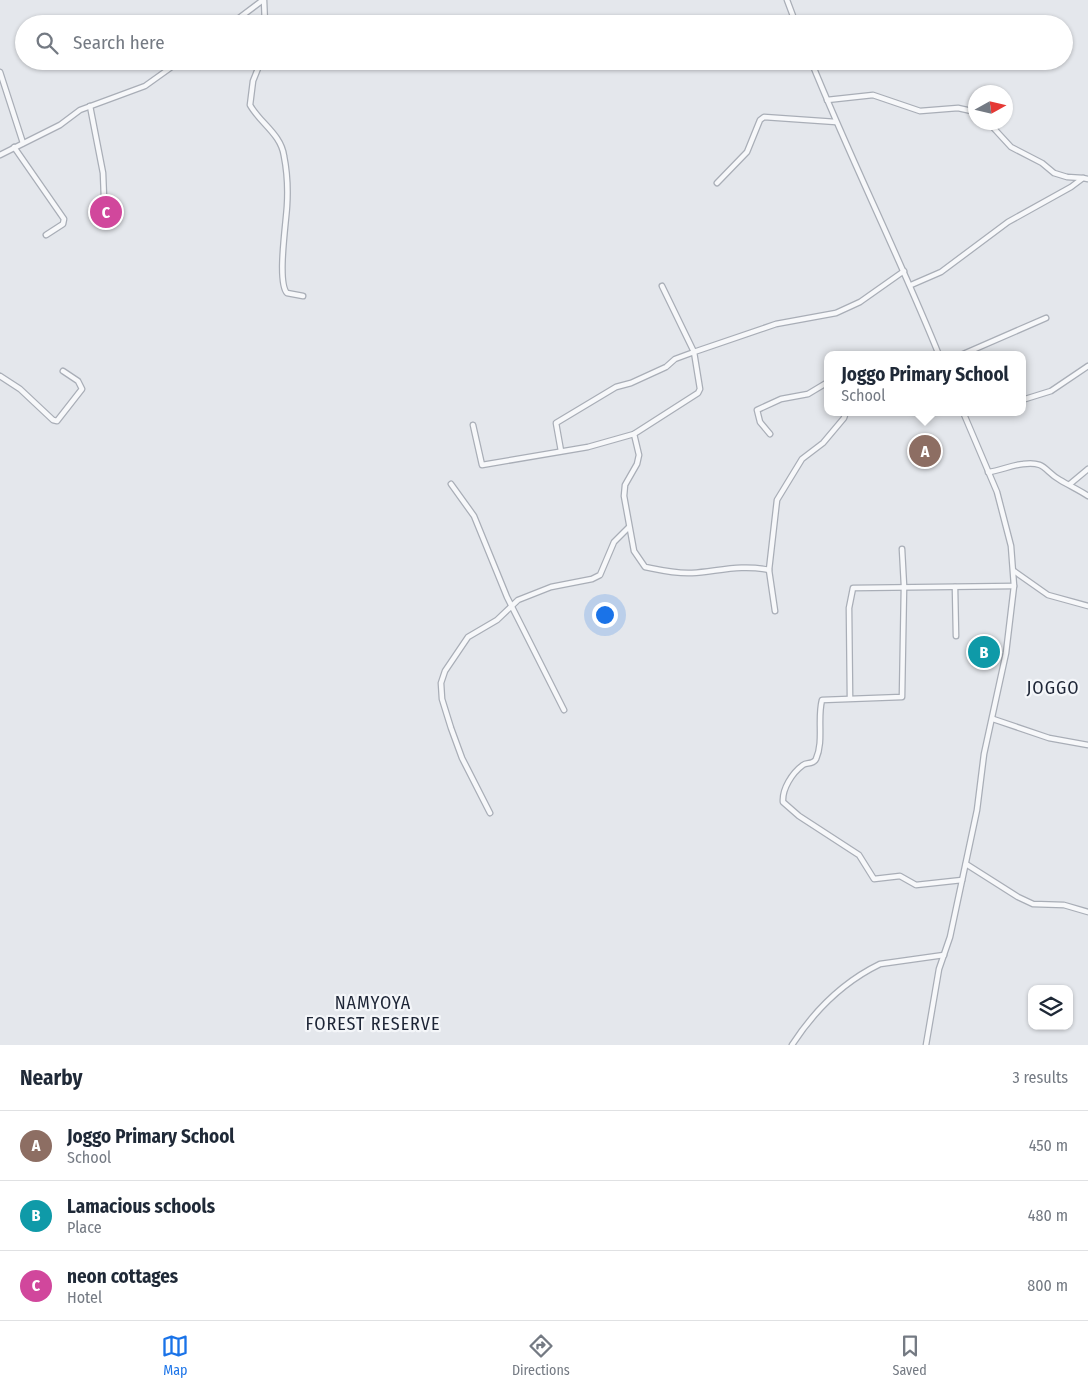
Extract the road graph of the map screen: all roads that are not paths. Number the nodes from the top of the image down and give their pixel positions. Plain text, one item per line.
1 (264, 0) edge
2 (787, 0) edge
3 (243, 15) edge
4 (265, 15) edge
5 (793, 15) edge
6 (166, 70) edge
7 (257, 70) edge
8 (815, 70) edge
9 (0, 72) edge
10 (827, 100) junction
11 (90, 106) junction
12 (968, 110) edge
13 (836, 122) junction
14 (995, 130) edge
15 (23, 143) junction
16 (14, 147) junction
17 (0, 155) edge
18 (1086, 178) edge
19 (717, 183) dead end
20 (104, 198) dead end
21 (46, 235) dead end
22 (904, 271) junction
23 (911, 285) junction
24 (662, 286) dead end
25 (303, 296) dead end
26 (1046, 318) dead end
27 (936, 351) edge
28 (970, 351) edge
29 (694, 352) junction
30 (1088, 366) edge
31 (63, 371) dead end
32 (0, 376) edge
33 (824, 384) edge
34 (1026, 399) edge
35 (845, 416) edge
36 (965, 416) edge
37 (473, 424) dead end
38 (634, 434) junction
39 (770, 434) dead end
40 (561, 451) junction
41 (1088, 469) edge
42 (988, 472) junction
43 (451, 484) dead end
44 (1070, 484) junction
45 (1088, 496) edge
46 (628, 528) junction
47 (902, 549) dead end
48 (769, 570) junction
49 (1014, 571) junction
50 (904, 586) junction
51 (1014, 586) junction
52 (955, 587) junction
53 (511, 605) junction
54 (1088, 606) edge
55 (775, 611) dead end
56 (956, 636) dead end
57 (850, 698) junction
58 (564, 710) dead end
59 (993, 719) junction
60 (1088, 745) edge
61 (490, 813) dead end
62 (966, 864) junction
63 (962, 880) junction
64 (1088, 912) edge
65 (944, 955) junction
66 (792, 1045) edge
67 (926, 1045) edge

1 - 3 street
1 - 4 street
2 - 5 street
6 - 11 street
7 - 25 street
8 - 10 street
9 - 15 street
10 - 12 street
10 - 13 street
11 - 15 street
11 - 20 street
13 - 19 street
13 - 22 street
14 - 18 street
15 - 16 street
16 - 17 street
16 - 21 street
18 - 23 street
22 - 23 street
22 - 29 street
23 - 27 street
24 - 29 street
26 - 28 street
29 - 38 street
29 - 40 street
30 - 34 street
31 - 32 street
33 - 39 street
35 - 48 street
36 - 42 street
37 - 40 street
38 - 40 street
38 - 46 street
41 - 44 street
42 - 44 street
42 - 49 street
43 - 53 street
44 - 45 street
46 - 48 street
46 - 53 street
47 - 50 street
48 - 55 street
49 - 51 street
49 - 54 street
50 - 52 street
50 - 57 street
50 - 57 street
51 - 52 street
51 - 59 street
52 - 56 street
53 - 58 street
53 - 61 street
57 - 63 street
59 - 60 street
59 - 62 street
62 - 63 street
62 - 64 street
63 - 65 street
65 - 66 street
65 - 67 street

